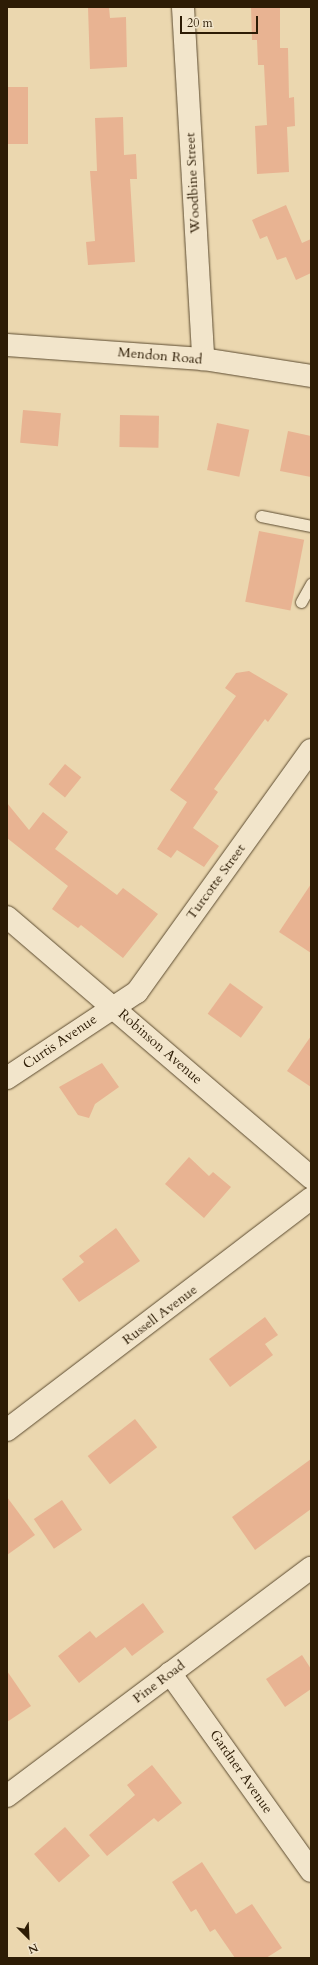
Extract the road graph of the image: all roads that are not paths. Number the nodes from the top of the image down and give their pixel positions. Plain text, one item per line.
1 (183, 7) edge
2 (7, 345) edge
3 (203, 359) junction
4 (311, 376) edge
5 (261, 516) dead end
6 (311, 526) edge
7 (311, 584) edge
8 (301, 602) dead end
9 (311, 750) edge
10 (7, 918) edge
11 (113, 1006) junction
12 (7, 1078) edge
13 (311, 1178) edge
14 (311, 1198) edge
15 (7, 1430) edge
16 (311, 1568) edge
17 (170, 1673) junction
18 (7, 1796) edge
19 (311, 1871) edge

1 - 3 street, Woodbine Street
2 - 3 street, Mendon Road
3 - 4 street, Mendon Road
5 - 6 lane
7 - 8 lane
9 - 11 street, Turcotte Street
10 - 11 street, Robinson Avenue
11 - 12 street, Curtis Avenue
11 - 13 street, Robinson Avenue
14 - 15 street, Russell Avenue
16 - 17 street, Pine Road
17 - 18 street, Pine Road
17 - 19 street, Gardner Avenue

